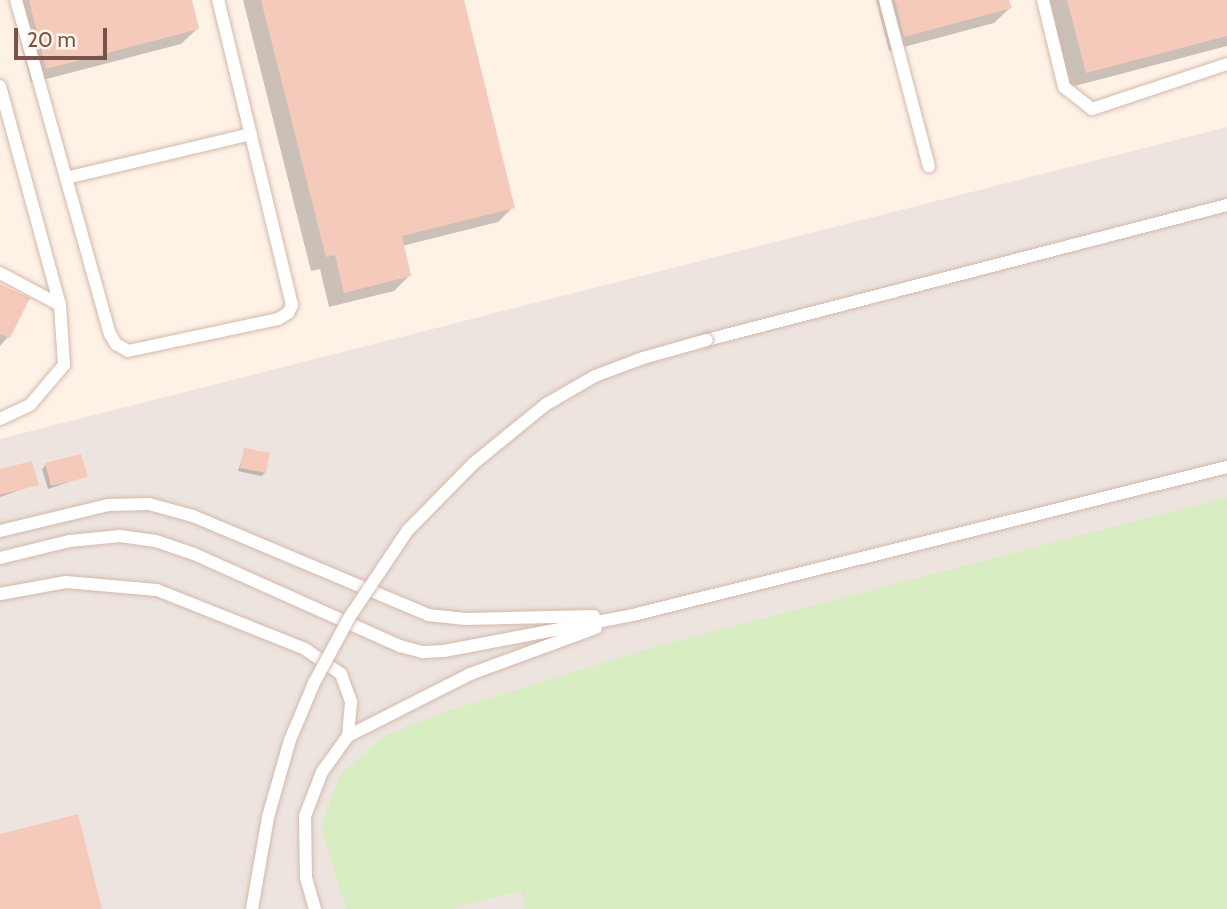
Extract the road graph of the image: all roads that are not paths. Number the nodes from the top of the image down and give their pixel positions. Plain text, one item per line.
1 (16, 0) edge
2 (218, 0) edge
3 (885, 0) edge
4 (1043, 0) edge
5 (1227, 64) edge
6 (0, 86) edge
7 (251, 134) junction
8 (929, 166) dead end
9 (66, 178) junction
10 (1227, 205) edge
11 (0, 273) edge
12 (60, 305) junction
13 (0, 419) edge
14 (1227, 467) edge
15 (0, 531) edge
16 (0, 558) edge
17 (0, 594) edge
18 (632, 615) junction
19 (348, 736) junction
20 (252, 909) edge
21 (315, 909) edge

1 - 9 lane
2 - 7 lane
3 - 8 lane
4 - 5 lane
6 - 12 lane
7 - 9 lane
7 - 9 lane
10 - 20 lane, bridge
11 - 12 lane
12 - 13 lane
14 - 18 lane
15 - 18 lane
16 - 18 lane
17 - 19 lane
18 - 19 lane
19 - 21 lane

